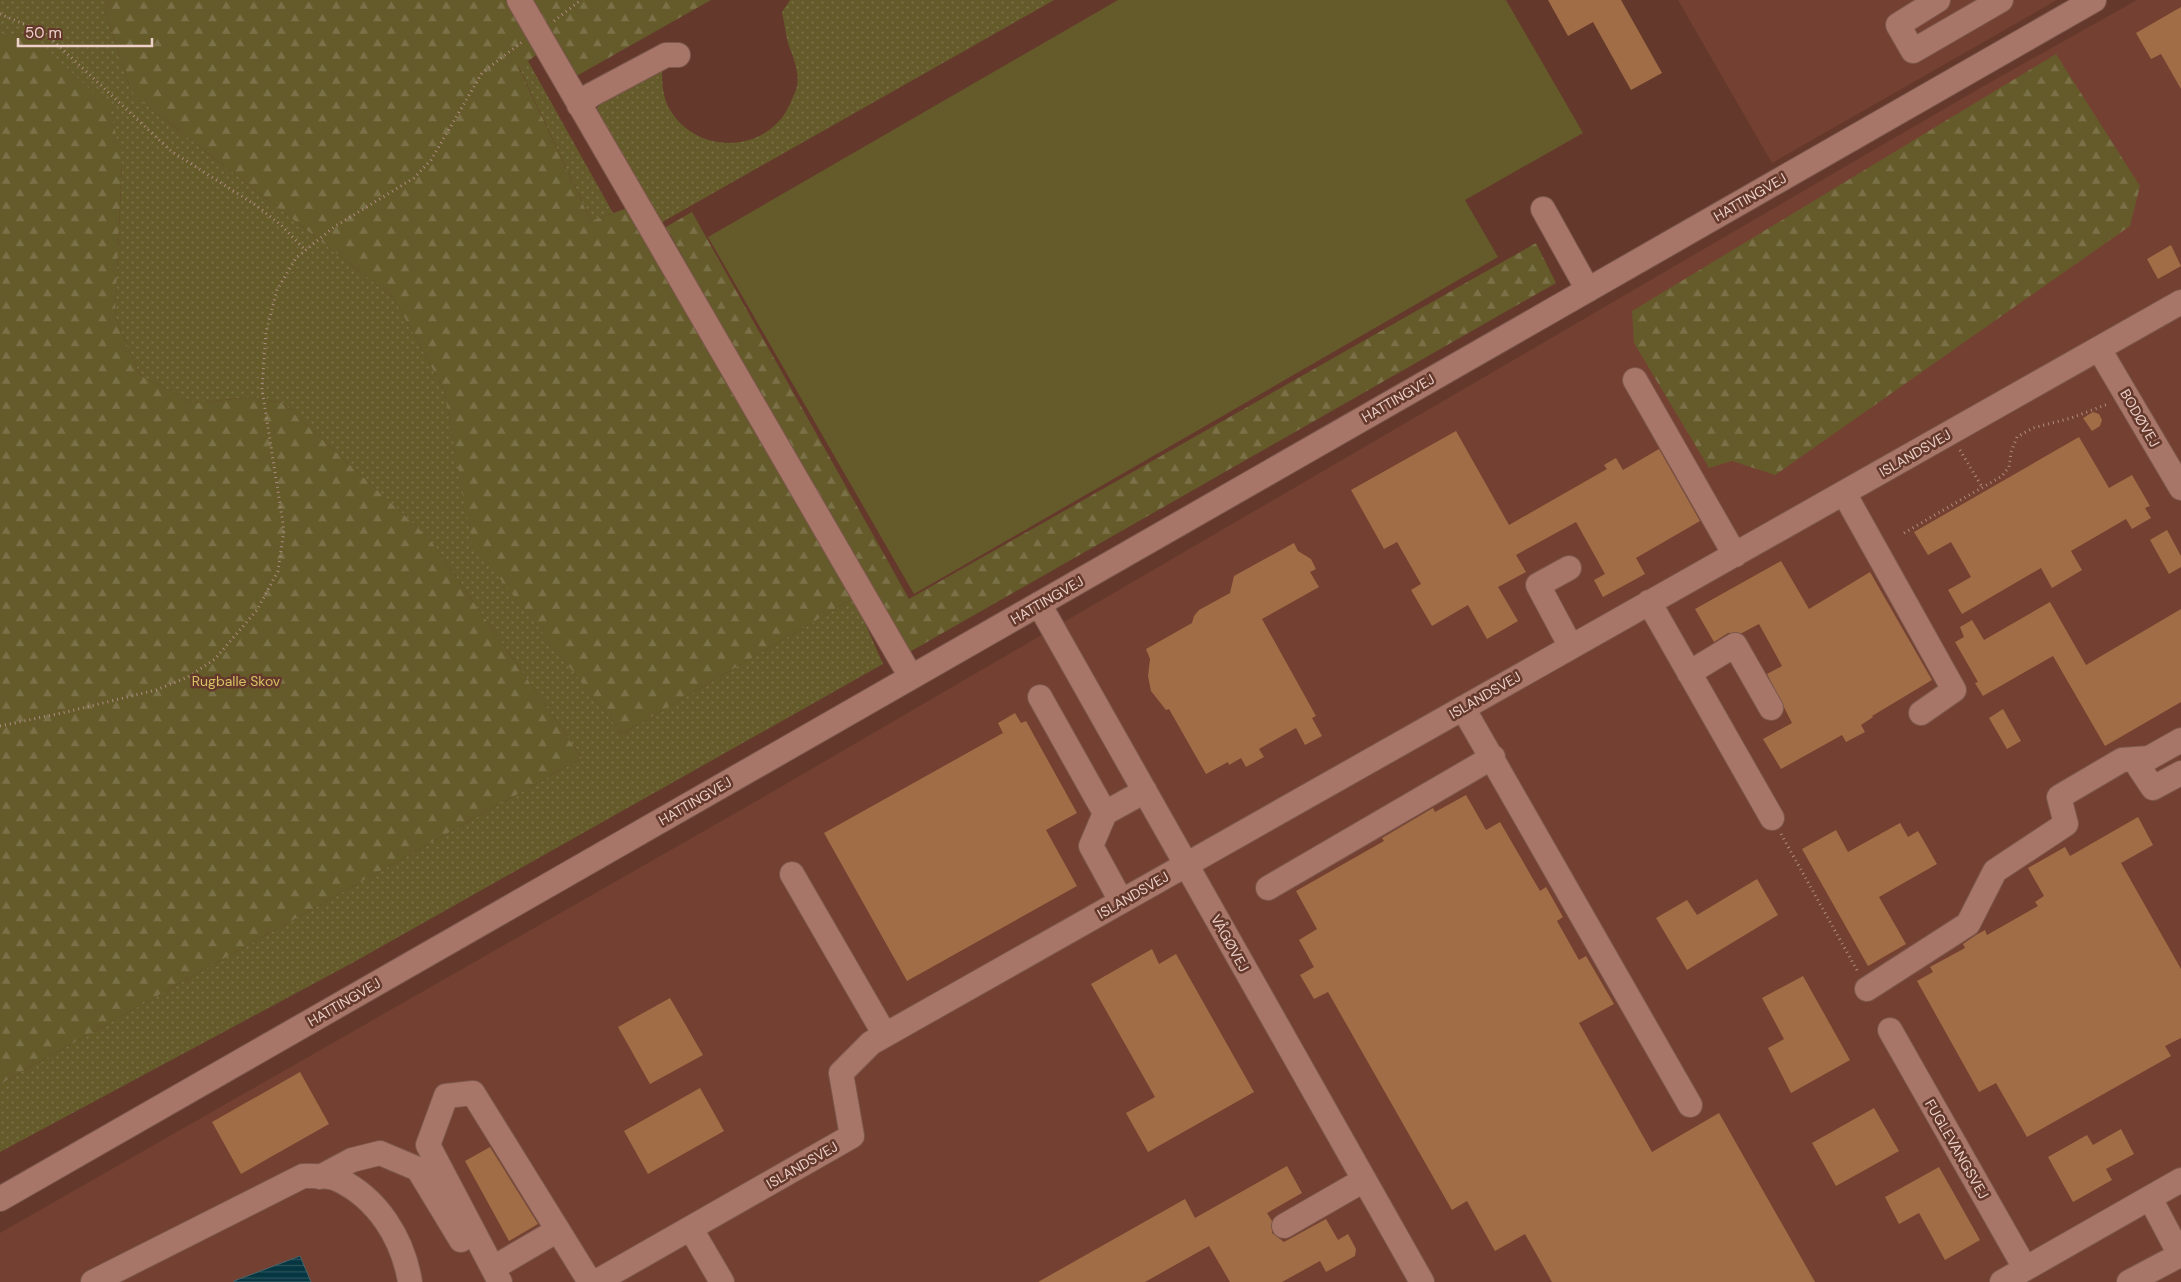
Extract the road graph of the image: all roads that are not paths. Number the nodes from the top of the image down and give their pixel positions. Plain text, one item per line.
1 (519, 0) edge
2 (1938, 0) edge
3 (2001, 0) edge
4 (2094, 0) edge
5 (678, 55) dead end
6 (579, 105) junction
7 (1543, 209) dead end
8 (1588, 290) junction
9 (2181, 302) edge
10 (2099, 348) junction
11 (1635, 380) dead end
12 (2181, 488) edge
13 (1844, 493) junction
14 (1735, 555) junction
15 (1569, 568) dead end
16 (1649, 602) junction
17 (1039, 604) junction
18 (1571, 647) junction
19 (1689, 673) junction
20 (911, 678) junction
21 (1040, 697) dead end
22 (1463, 708) junction
23 (1771, 708) dead end
24 (1921, 713) dead end
25 (2181, 740) edge
26 (1493, 757) junction
27 (2139, 758) junction
28 (2181, 773) edge
29 (1145, 791) junction
30 (1105, 813) junction
31 (1772, 818) road end
32 (1186, 865) junction
33 (792, 874) dead end
34 (1268, 888) dead end
35 (1122, 901) junction
36 (1867, 989) road end
37 (1890, 1030) dead end
38 (885, 1035) junction
39 (1690, 1105) dead end
40 (320, 1177) junction
41 (1364, 1180) junction
42 (2181, 1180) edge
43 (444, 1194) junction
44 (2150, 1198) junction
45 (0, 1199) edge
46 (1284, 1226) dead end
47 (691, 1229) junction
48 (558, 1230) junction
49 (493, 1277) edge
50 (2012, 1277) edge
51 (1413, 1279) edge
52 (93, 1282) edge
53 (410, 1282) edge
54 (590, 1282) edge
55 (596, 1282) edge
56 (722, 1282) edge
57 (2129, 1282) edge

1 - 6 street
2 - 3 street
4 - 8 street, HATTINGVEJ
5 - 6 street
6 - 20 street
7 - 8 street
8 - 17 street, HATTINGVEJ
9 - 10 street, ISLANDSVEJ
10 - 12 street, BODØVEJ
10 - 13 street, ISLANDSVEJ
11 - 14 street
13 - 14 street, ISLANDSVEJ
13 - 24 street
14 - 16 street, ISLANDSVEJ
15 - 18 street
16 - 18 street, ISLANDSVEJ
16 - 19 street
17 - 20 street, HATTINGVEJ
17 - 29 street, VÅGØVEJ
18 - 22 street, ISLANDSVEJ
19 - 23 street
19 - 31 street
20 - 45 street, HATTINGVEJ
21 - 30 street
22 - 26 street
22 - 32 street, ISLANDSVEJ
25 - 27 street
26 - 34 street
26 - 39 street
27 - 28 street
27 - 36 street
29 - 30 street
29 - 32 street, VÅGØVEJ
30 - 35 street
32 - 35 street, ISLANDSVEJ
32 - 41 street, VÅGØVEJ
33 - 38 street
35 - 38 street, ISLANDSVEJ
37 - 50 street, FUGLEVANGSVEJ
38 - 47 street, ISLANDSVEJ
40 - 43 street
40 - 52 street
40 - 53 street
41 - 46 street
41 - 51 street, VÅGØVEJ
42 - 44 street, FUGLEVANGSVEJ
43 - 48 street
43 - 49 street
44 - 50 street, FUGLEVANGSVEJ
44 - 57 street
47 - 55 street, ISLANDSVEJ
47 - 56 street
48 - 49 street
48 - 54 street

